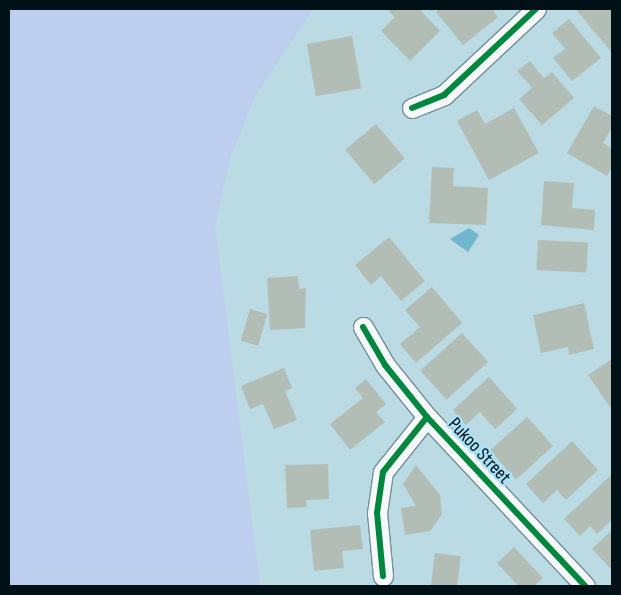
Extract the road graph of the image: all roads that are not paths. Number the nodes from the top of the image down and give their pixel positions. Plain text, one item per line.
1 (536, 9) edge
2 (412, 108) dead end
3 (363, 327) dead end
4 (427, 417) junction
5 (383, 576) dead end
6 (585, 586) edge

1 - 2 street
3 - 4 street, Pukoo Street
4 - 5 street
4 - 6 street, Pukoo Street

